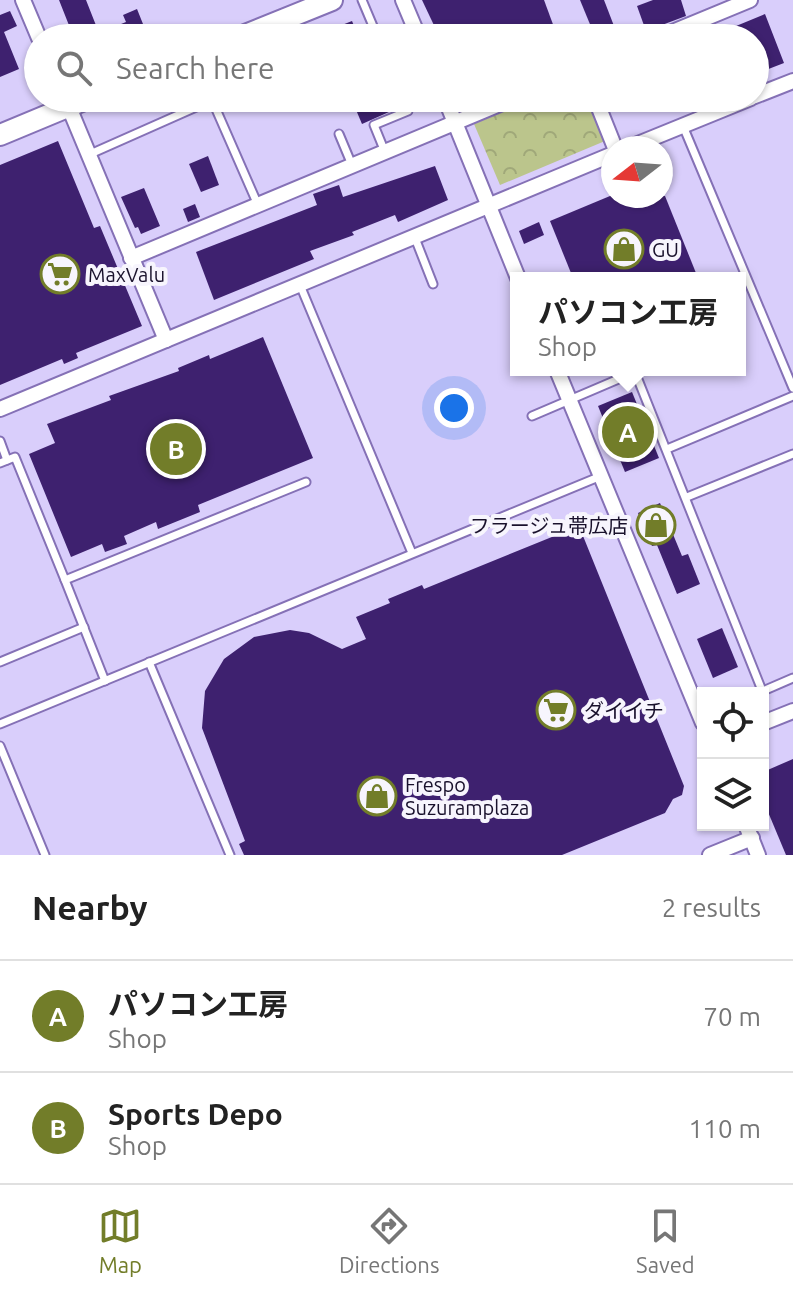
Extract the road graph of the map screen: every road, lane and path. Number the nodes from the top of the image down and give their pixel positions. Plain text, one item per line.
1 (23, 0) edge
2 (332, 0) edge
3 (362, 0) edge
4 (403, 0) edge
5 (750, 0) edge
6 (33, 24) edge
7 (273, 24) edge
8 (372, 24) edge
9 (413, 24) edge
10 (692, 24) edge
11 (793, 81) edge
12 (769, 91) edge
13 (46, 112) edge
14 (70, 112) edge
15 (185, 112) edge
16 (217, 112) edge
17 (406, 112) edge
18 (451, 112) edge
19 (481, 112) edge
20 (601, 112) edge
21 (717, 112) edge
22 (455, 123) junction
23 (683, 126) junction
24 (339, 134) dead end
25 (0, 135) edge
26 (610, 136) edge
27 (658, 136) edge
28 (385, 152) junction
29 (88, 155) junction
30 (601, 159) edge
31 (352, 166) junction
32 (258, 205) junction
33 (489, 207) junction
34 (415, 238) junction
35 (131, 258) junction
36 (516, 272) edge
37 (740, 272) edge
38 (433, 284) dead end
39 (300, 285) junction
40 (746, 287) edge
41 (166, 340) junction
42 (559, 376) edge
43 (622, 376) edge
44 (636, 376) edge
45 (793, 388) edge
46 (793, 396) edge
47 (569, 399) junction
48 (0, 409) edge
49 (532, 416) dead end
50 (0, 441) edge
51 (667, 449) junction
52 (793, 454) edge
53 (4, 461) edge
54 (601, 476) junction
55 (306, 482) dead end
56 (687, 497) junction
57 (412, 553) junction
58 (65, 580) junction
59 (84, 627) junction
60 (0, 662) edge
61 (149, 662) junction
62 (793, 678) edge
63 (105, 681) junction
64 (761, 687) edge
65 (769, 689) edge
66 (697, 708) edge
67 (793, 711) edge
68 (769, 721) edge
69 (0, 724) edge
70 (0, 746) edge
71 (749, 832) edge
72 (45, 855) edge
73 (230, 855) edge
74 (710, 855) edge
75 (758, 855) edge

1 - 6 street
2 - 7 street
3 - 8 lane
4 - 9 street
5 - 10 street
11 - 12 street
13 - 25 street
14 - 29 street
15 - 29 lane
16 - 32 lane
17 - 28 lane
18 - 22 street
19 - 22 street
20 - 26 street
21 - 23 street
22 - 28 street
22 - 33 street
23 - 27 street
23 - 37 lane
24 - 31 lane
28 - 31 street
29 - 35 street
30 - 33 street
31 - 32 street
32 - 35 street
33 - 34 street
33 - 36 street
34 - 38 lane
34 - 39 street
35 - 41 street
39 - 41 street
39 - 57 lane
40 - 45 lane
41 - 48 street
42 - 47 street
43 - 47 lane
44 - 51 lane
46 - 51 lane
47 - 49 lane
47 - 54 street
50 - 53 lane
51 - 56 lane
52 - 56 lane
53 - 58 lane
54 - 57 lane
54 - 66 street
55 - 58 lane
56 - 64 lane
57 - 61 lane
58 - 59 lane
59 - 60 lane
59 - 63 lane
61 - 63 lane
61 - 73 lane
62 - 65 lane
63 - 69 lane
67 - 68 street
70 - 72 lane
71 - 74 street
71 - 75 street

